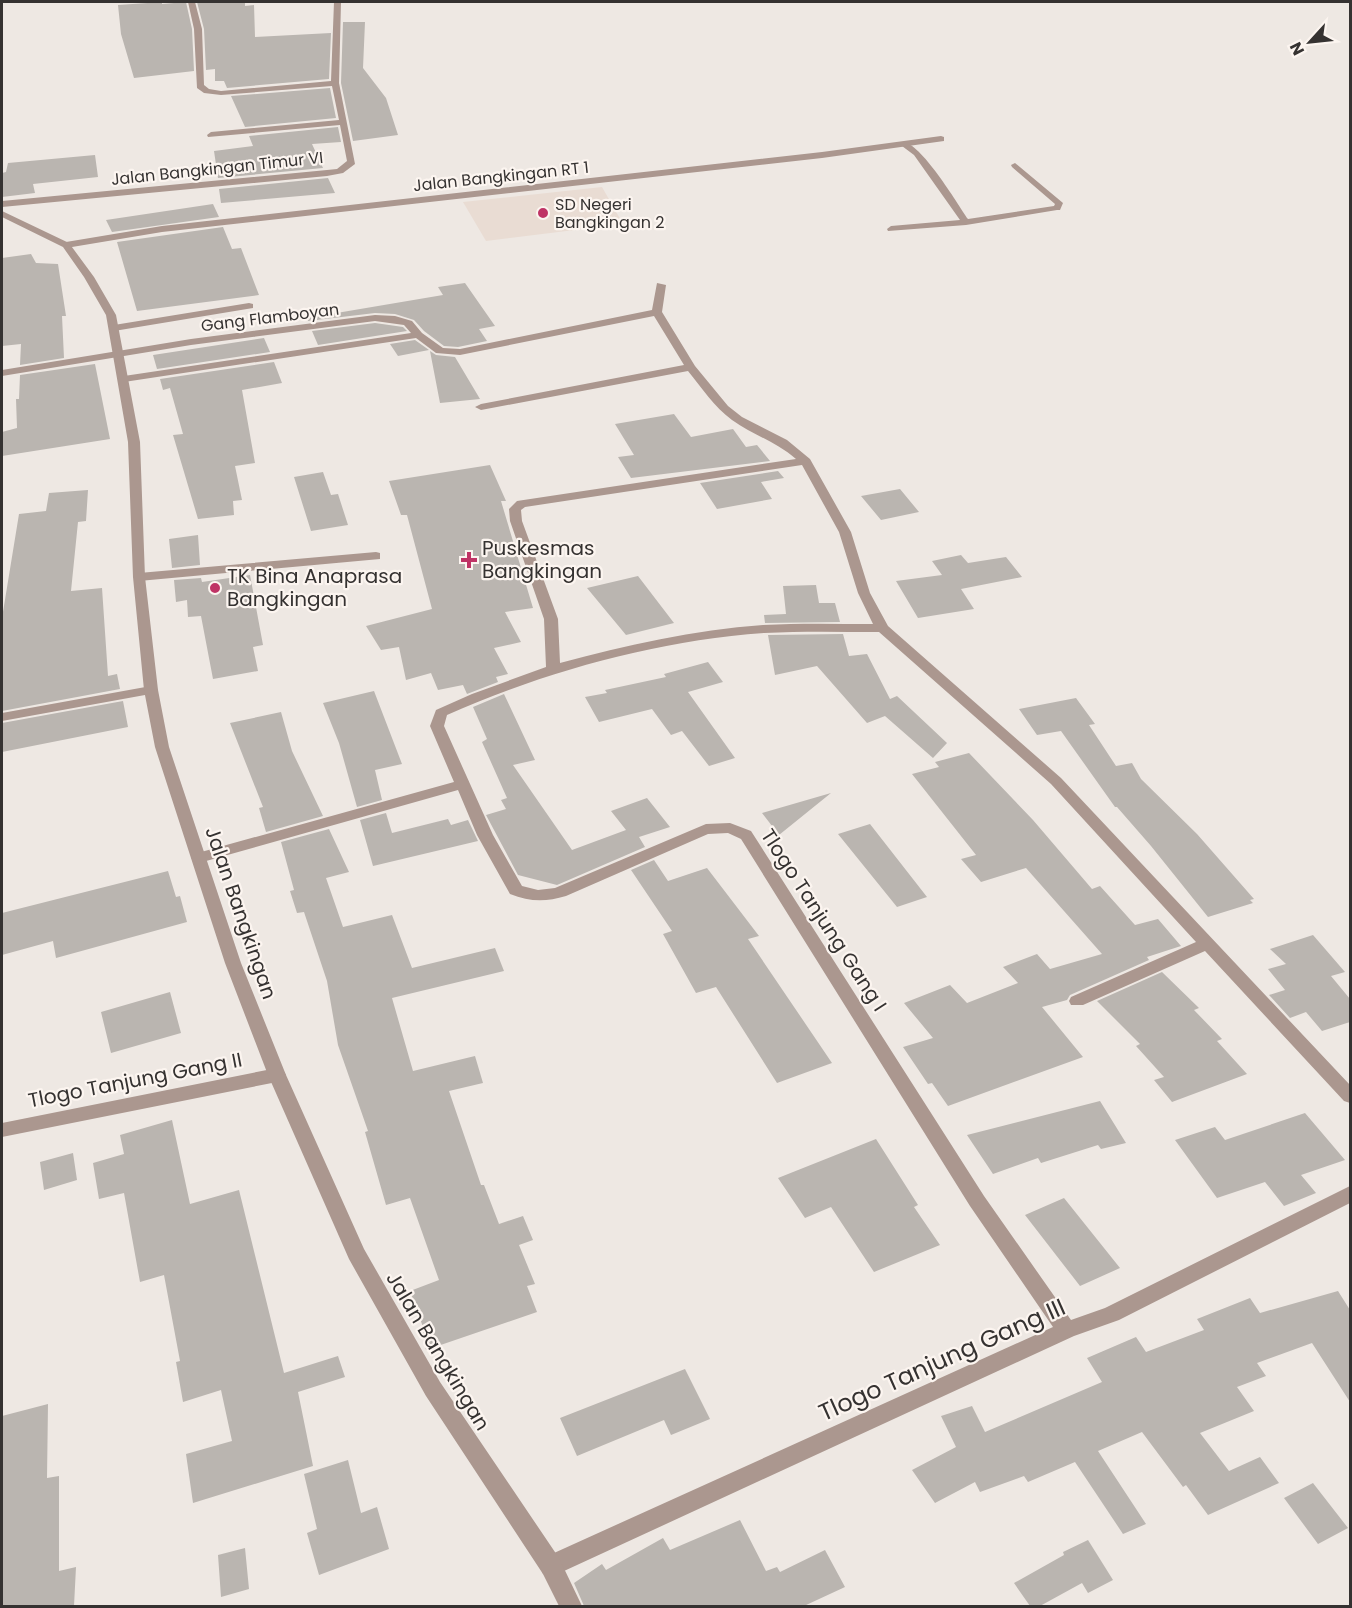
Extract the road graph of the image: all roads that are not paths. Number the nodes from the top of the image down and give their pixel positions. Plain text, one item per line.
1 (191, 2) edge
2 (338, 2) edge
3 (335, 83) junction
4 (344, 122) junction
5 (211, 135) dead end
6 (941, 139) dead end
7 (905, 144) junction
8 (1015, 165) dead end
9 (2, 204) edge
10 (2, 214) edge
11 (966, 222) junction
12 (891, 229) dead end
13 (66, 245) junction
14 (662, 285) dead end
15 (249, 306) dead end
16 (657, 312) junction
17 (114, 328) junction
18 (418, 335) junction
19 (120, 353) junction
20 (691, 366) junction
21 (2, 373) edge
22 (124, 379) junction
23 (481, 407) dead end
24 (806, 461) junction
25 (376, 556) dead end
26 (139, 577) junction
27 (882, 628) junction
28 (553, 668) junction
29 (151, 690) junction
30 (2, 717) edge
31 (463, 784) junction
32 (199, 858) junction
33 (1209, 943) junction
34 (1077, 1001) dead end
35 (277, 1075) junction
36 (1350, 1096) edge
37 (2, 1130) edge
38 (1350, 1194) edge
39 (1067, 1330) junction
40 (551, 1566) junction
41 (571, 1606) edge

1 - 3 street
2 - 3 street, Jalan Bangkingan Timur VI
3 - 4 street, Jalan Bangkingan Timur VI
4 - 5 street
4 - 9 street, Jalan Bangkingan Timur VI
6 - 7 street, Jalan Bangkingan RT 1
7 - 11 lane
7 - 13 street, Jalan Bangkingan RT 1
8 - 11 lane
10 - 13 street, Jalan Bangkingan
11 - 12 lane
13 - 17 street, Jalan Bangkingan
14 - 16 street
15 - 17 street
16 - 18 street, Gang Flamboyan
16 - 20 street
17 - 19 street, Jalan Bangkingan
18 - 19 street, Gang Flamboyan
18 - 22 street
19 - 21 street, Gang Flamboyan
19 - 22 street, Jalan Bangkingan
20 - 23 street
20 - 24 street
22 - 26 street, Jalan Bangkingan
24 - 27 street
24 - 28 street
25 - 26 street
26 - 29 street, Jalan Bangkingan
27 - 28 street
27 - 33 street
28 - 31 street, Tlogo Tanjung Gang I
29 - 30 street
29 - 32 street, Jalan Bangkingan
31 - 32 street
31 - 39 street, Tlogo Tanjung Gang I
32 - 35 street, Jalan Bangkingan
33 - 34 street
33 - 36 street
35 - 37 street, Tlogo Tanjung Gang II
35 - 40 street, Jalan Bangkingan
38 - 39 street, Tlogo Tanjung Gang III
39 - 40 street, Tlogo Tanjung Gang III
40 - 41 street, Jalan Bangkingan

